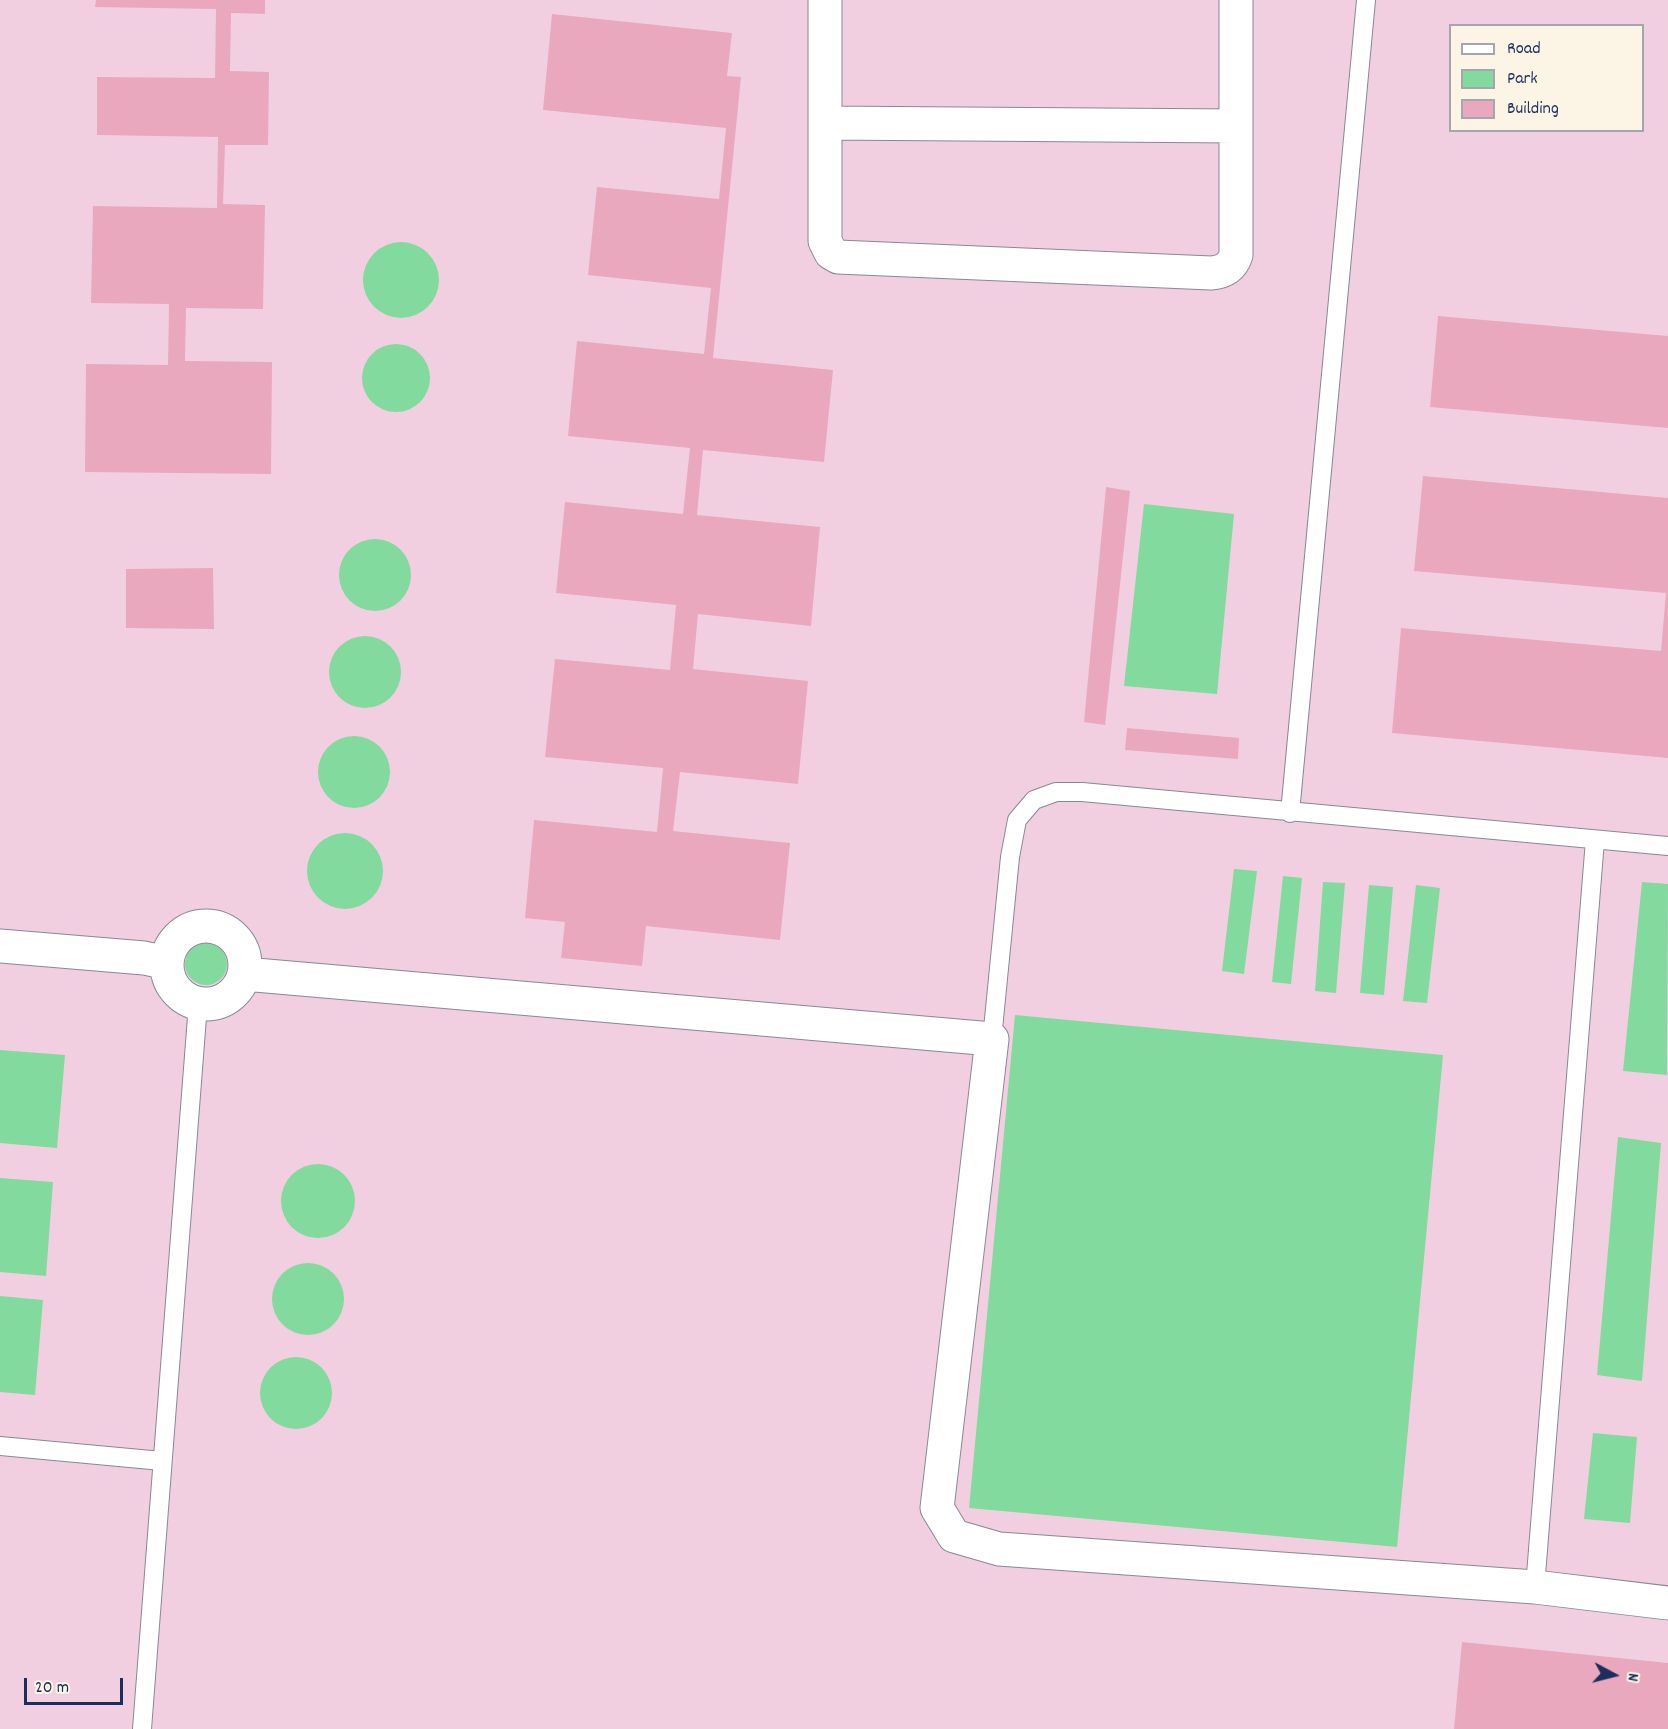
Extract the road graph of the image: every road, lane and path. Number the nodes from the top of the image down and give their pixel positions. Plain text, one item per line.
1 (825, 0) edge
2 (1236, 0) edge
3 (1366, 0) edge
4 (825, 123) junction
5 (1236, 126) junction
6 (1290, 813) junction
7 (1595, 840) junction
8 (1668, 846) edge
9 (0, 946) edge
10 (168, 963) junction
11 (244, 974) junction
12 (198, 1004) junction
13 (992, 1039) junction
14 (0, 1446) edge
15 (162, 1461) junction
16 (1535, 1587) junction
17 (1668, 1603) edge
18 (142, 1729) edge

1 - 4 street
2 - 5 street
3 - 6 lane
4 - 5 street
4 - 5 street
6 - 7 lane
6 - 13 lane
7 - 8 lane
7 - 16 lane
9 - 10 street
10 - 11 street
10 - 12 street
11 - 12 street
11 - 13 street
12 - 15 lane
13 - 16 street
14 - 15 lane
15 - 18 lane
16 - 17 street

